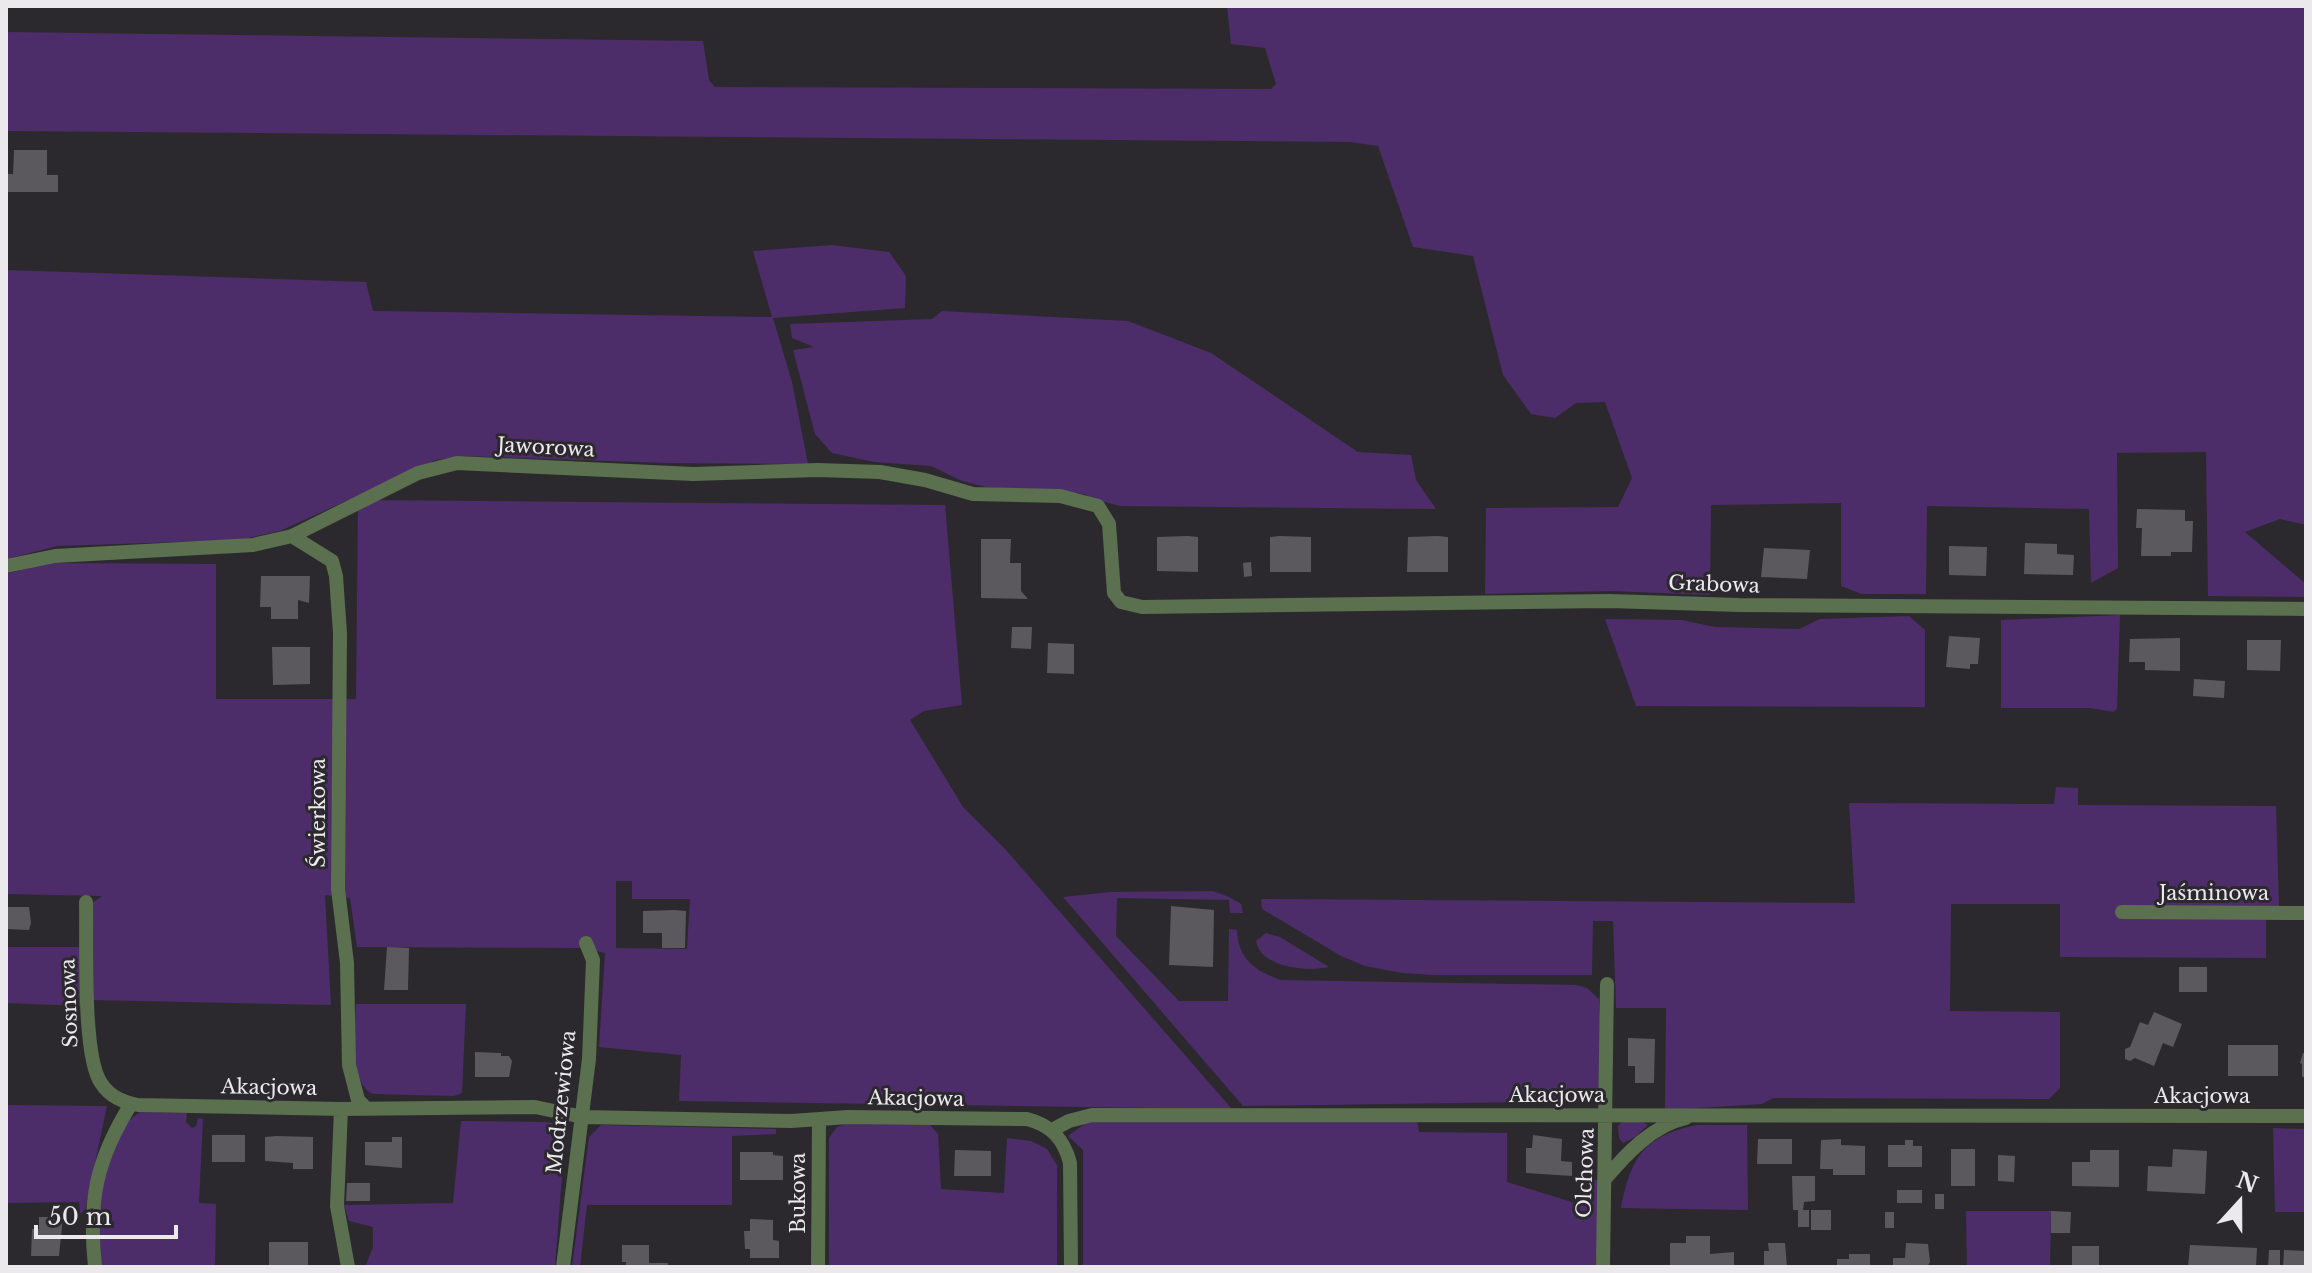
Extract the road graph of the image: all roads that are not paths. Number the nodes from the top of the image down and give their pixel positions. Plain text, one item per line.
1 (292, 536) junction
2 (6, 566) edge
3 (1121, 602) joint
4 (2306, 609) edge
5 (86, 902) dead end
6 (2122, 912) dead end
7 (2306, 913) edge
8 (586, 943) dead end
9 (1607, 984) dead end
10 (113, 1096) joint
11 (131, 1104) junction
12 (366, 1108) junction
13 (341, 1109) junction
14 (1715, 1114) junction
15 (1607, 1115) junction
16 (2306, 1116) edge
17 (583, 1117) junction
18 (819, 1119) junction
19 (1052, 1130) junction
20 (1605, 1179) junction
21 (95, 1267) edge
22 (348, 1267) edge
23 (563, 1267) edge
24 (818, 1267) edge
25 (1071, 1267) edge
26 (1603, 1267) edge

1 - 2 street, Jaworowa
1 - 3 street, Jaworowa
1 - 12 street, Świerkowa
3 - 4 street, Grabowa
5 - 10 street, Sosnowa
6 - 7 street, Jaśminowa
8 - 17 street, Modrzewiowa
9 - 15 street, Olchowa
10 - 11 street, Akacjowa
11 - 13 street, Akacjowa
11 - 21 street
12 - 13 street, Akacjowa
12 - 17 street, Akacjowa
13 - 22 street
14 - 15 street, Akacjowa
14 - 16 street, Akacjowa
14 - 20 street, Akacjowa
15 - 19 street, Akacjowa
15 - 20 street, Olchowa
17 - 18 street, Akacjowa
17 - 23 street, Modrzewiowa
18 - 19 street, Akacjowa
18 - 24 street, Bukowa
19 - 25 street
20 - 26 street, Olchowa

